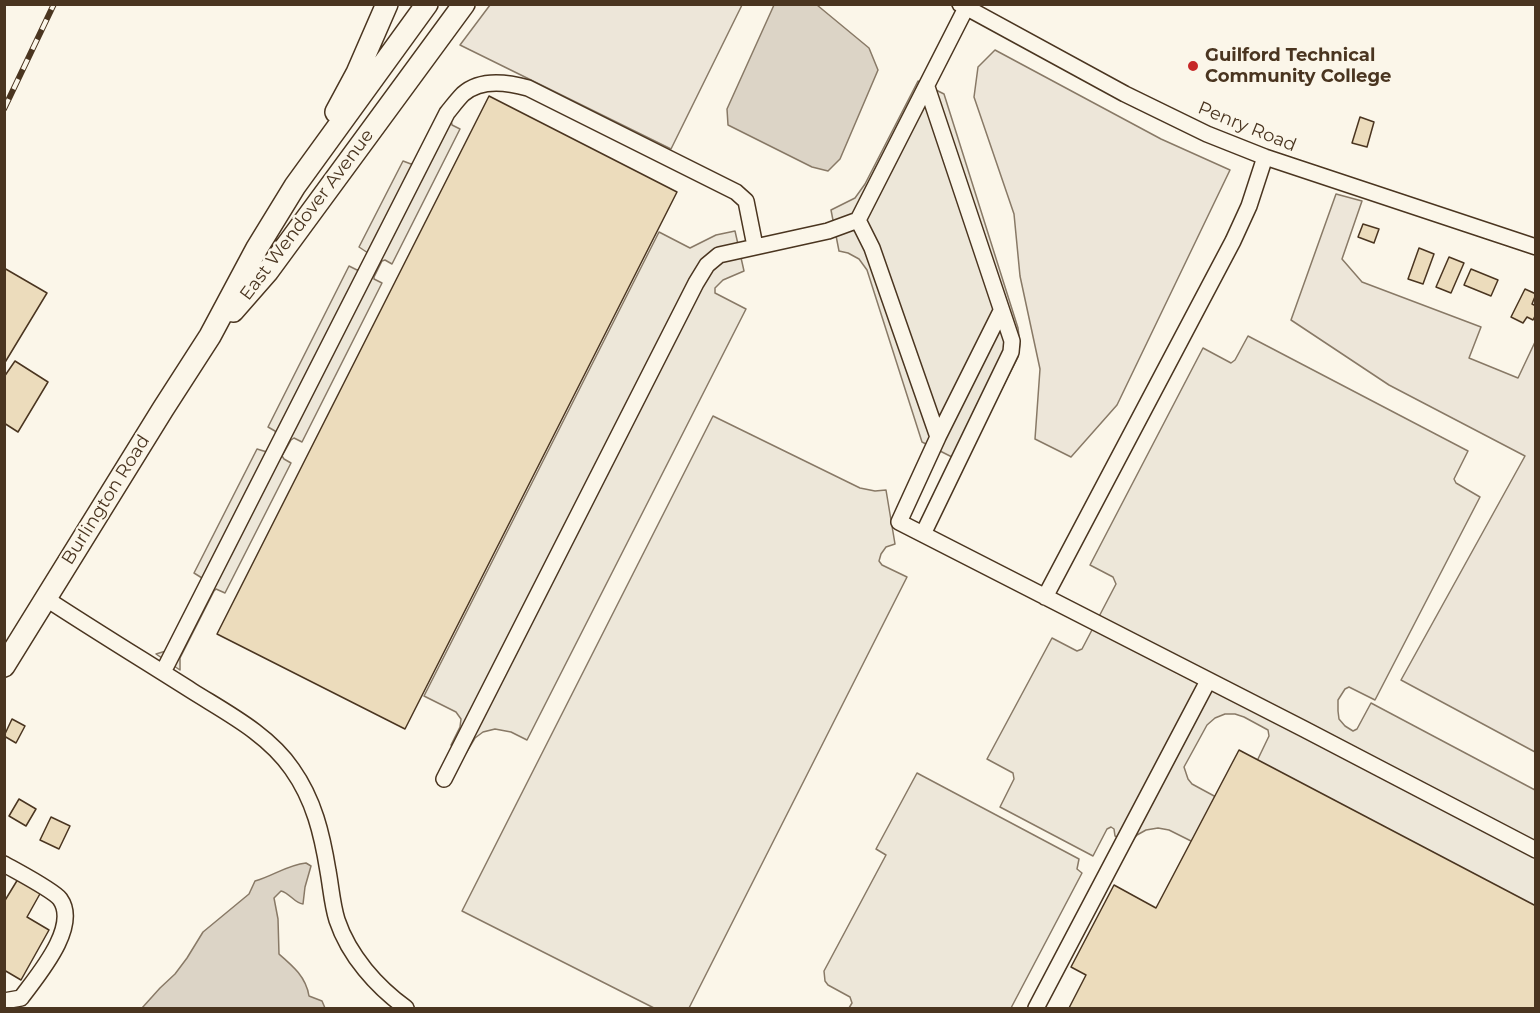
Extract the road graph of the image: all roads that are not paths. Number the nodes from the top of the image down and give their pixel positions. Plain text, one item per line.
1 (387, 4) edge
2 (426, 4) edge
3 (464, 4) edge
4 (967, 5) edge
5 (927, 87) junction
6 (1265, 157) junction
7 (295, 186) junction
8 (858, 220) junction
9 (755, 246) junction
10 (1536, 247) edge
11 (1001, 311) junction
12 (210, 336) junction
13 (938, 437) junction
14 (923, 534) junction
15 (1045, 597) junction
16 (45, 598) junction
17 (4, 666) edge
18 (163, 672) junction
19 (1208, 681) junction
20 (444, 779) dead end
21 (1536, 850) edge
22 (4, 864) edge
23 (4, 1002) edge
24 (406, 1008) edge
25 (1036, 1008) edge

1 - 7 highway
2 - 7 highway, East Wendover Avenue
3 - 12 highway, East Wendover Avenue
4 - 5 street
4 - 6 street, Penry Road
5 - 8 street
5 - 11 street
6 - 10 street, Penry Road
6 - 15 street
7 - 12 highway, East Wendover Avenue
8 - 9 street
8 - 13 street
9 - 18 street
9 - 20 street
11 - 13 street
11 - 14 street
12 - 16 highway, Burlington Road
13 - 14 street
14 - 15 street
15 - 19 street
16 - 17 highway, Burlington Road
16 - 18 street
18 - 24 street
19 - 21 street
19 - 25 street
22 - 23 street

